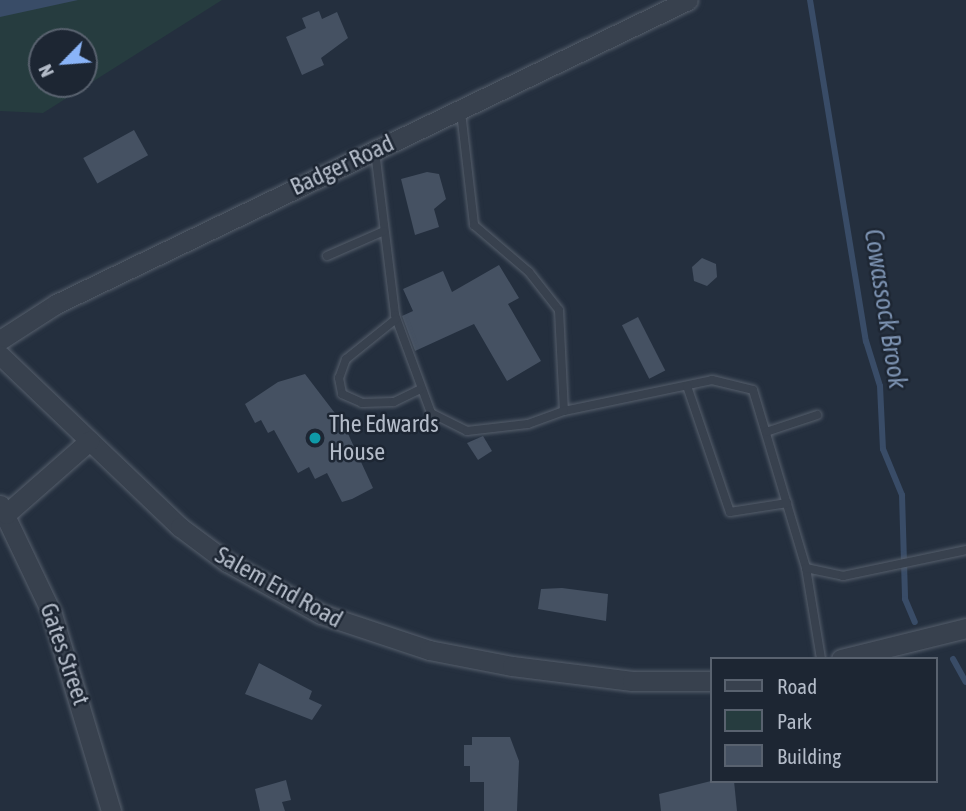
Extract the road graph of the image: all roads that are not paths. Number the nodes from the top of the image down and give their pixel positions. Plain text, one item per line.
1 (688, 0) edge
2 (460, 109) junction
3 (374, 150) junction
4 (384, 231) junction
5 (327, 257) dead end
6 (396, 319) junction
7 (0, 340) edge
8 (0, 355) edge
9 (687, 386) junction
10 (419, 390) junction
11 (564, 411) junction
12 (817, 415) dead end
13 (766, 432) junction
14 (89, 441) junction
15 (787, 503) junction
16 (3, 509) edge
17 (966, 550) edge
18 (806, 568) junction
19 (966, 628) edge
20 (821, 657) edge
21 (849, 657) edge
22 (710, 681) edge
23 (111, 811) edge

1 - 2 street, Badger Road
2 - 3 street, Badger Road
2 - 11 lane
3 - 4 lane
3 - 7 street, Badger Road
4 - 5 lane
4 - 6 lane
6 - 10 lane
6 - 10 lane
8 - 14 street, Salem End Road
9 - 11 lane
9 - 13 lane
9 - 15 lane
10 - 11 lane
12 - 13 lane
13 - 15 lane
14 - 16 street
14 - 22 street, Salem End Road
15 - 18 lane
16 - 23 street, Gates Street
17 - 18 lane
18 - 20 lane
19 - 21 street

